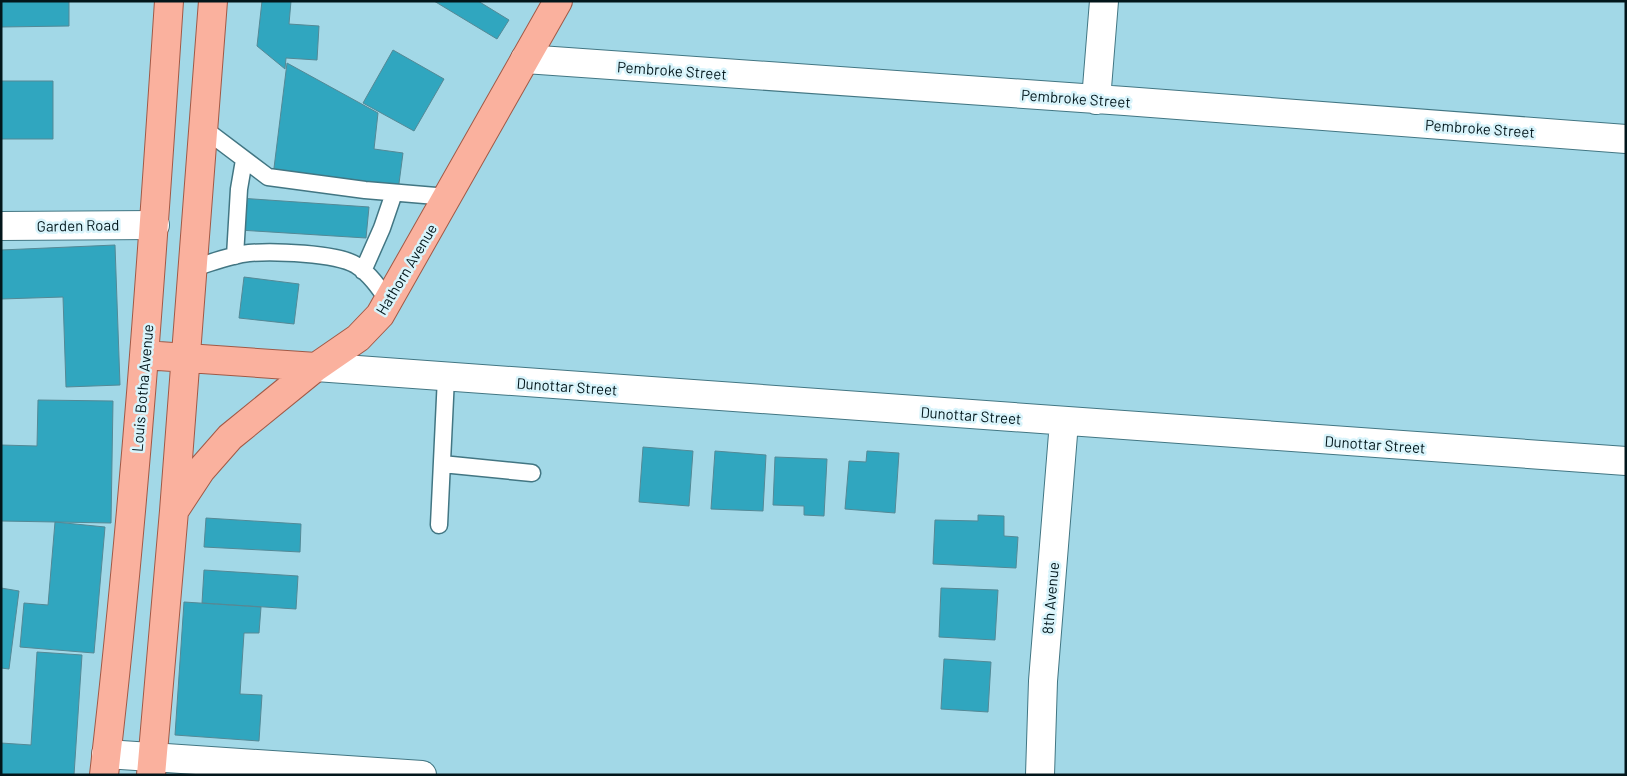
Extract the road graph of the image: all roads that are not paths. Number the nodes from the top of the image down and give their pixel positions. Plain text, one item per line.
1 (169, 1) edge
2 (213, 1) edge
3 (558, 1) edge
4 (1104, 1) edge
5 (526, 59) junction
6 (1096, 100) junction
7 (203, 128) junction
8 (1626, 139) edge
9 (244, 160) junction
10 (394, 193) junction
11 (448, 198) junction
12 (155, 224) junction
13 (1, 226) edge
14 (235, 256) junction
15 (193, 268) junction
16 (363, 271) junction
17 (389, 302) junction
18 (144, 355) junction
19 (186, 358) junction
20 (316, 367) junction
21 (446, 377) junction
22 (1064, 422) junction
23 (1626, 461) edge
24 (442, 464) junction
25 (532, 473) dead end
26 (174, 511) junction
27 (439, 525) dead end
28 (105, 764) edge
29 (152, 766) edge
30 (422, 775) edge
31 (1040, 775) edge

1 - 12 main road, Louis Botha Avenue
2 - 7 main road
3 - 5 main road, Hathorn Avenue
4 - 6 street
5 - 6 street, Pembroke Street
5 - 11 main road, Hathorn Avenue
6 - 8 street, Pembroke Street
7 - 9 lane
7 - 15 main road
9 - 10 lane
9 - 14 lane
10 - 11 lane
10 - 16 lane
11 - 17 main road, Hathorn Avenue
12 - 13 street, Garden Road
12 - 18 main road, Louis Botha Avenue
14 - 15 lane
14 - 16 lane
15 - 19 main road
16 - 17 lane
17 - 20 main road, Hathorn Avenue
18 - 19 main road
18 - 28 main road, Louis Botha Avenue
19 - 20 main road
19 - 26 main road
20 - 21 street, Dunottar Street
20 - 26 main road, Hathorn Avenue
21 - 22 street, Dunottar Street
21 - 24 lane
22 - 23 street, Dunottar Street
22 - 31 street, 8th Avenue
24 - 25 lane
24 - 27 lane
26 - 29 main road
28 - 29 street
29 - 30 street

